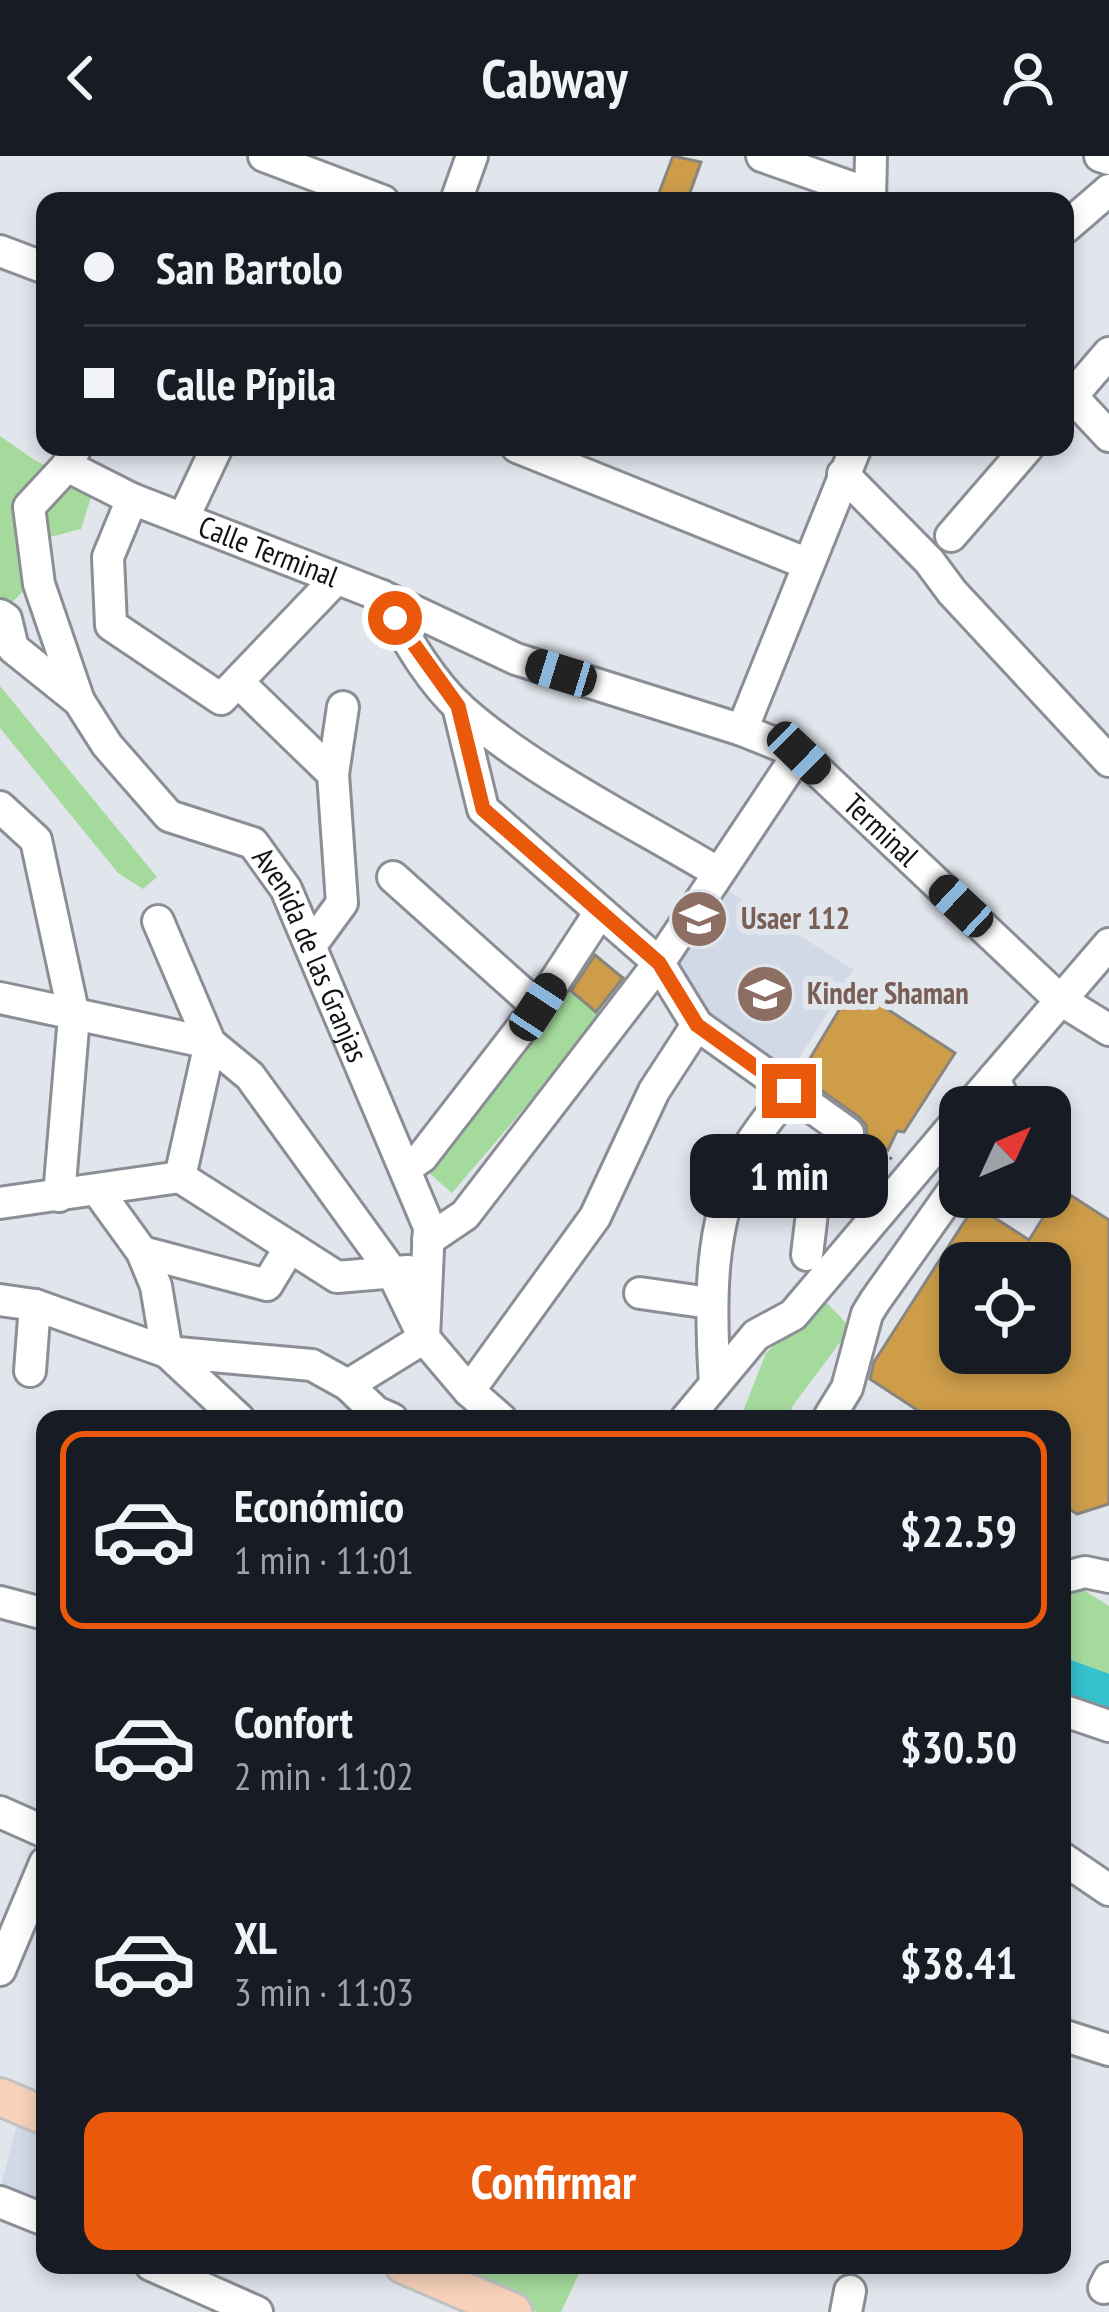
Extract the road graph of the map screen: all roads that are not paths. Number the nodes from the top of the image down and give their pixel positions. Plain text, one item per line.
1 (264, 156) edge
2 (472, 156) edge
3 (763, 156) edge
4 (871, 156) edge
5 (1100, 156) edge
6 (1109, 159) edge
7 (1109, 190) edge
8 (358, 192) edge
9 (459, 192) edge
10 (857, 192) edge
11 (870, 192) edge
12 (1074, 220) edge
13 (0, 251) edge
14 (36, 265) edge
15 (1109, 353) edge
16 (1074, 390) edge
17 (1074, 404) edge
18 (1109, 436) edge
19 (72, 456) edge
20 (213, 456) edge
21 (539, 456) edge
22 (1020, 456) edge
23 (850, 460) edge
24 (132, 499) junction
25 (184, 517) junction
26 (951, 536) dead end
27 (929, 561) junction
28 (808, 564) junction
29 (335, 580) junction
30 (39, 584) junction
31 (382, 596) junction
32 (3, 617) edge
33 (230, 690) junction
34 (79, 701) junction
35 (458, 706) junction
36 (344, 707) dead end
37 (742, 730) junction
38 (1109, 731) edge
39 (799, 753) junction
40 (1109, 760) edge
41 (332, 774) junction
42 (0, 807) edge
43 (717, 872) junction
44 (393, 877) dead end
45 (600, 912) junction
46 (158, 921) dead end
47 (312, 944) junction
48 (1109, 944) edge
49 (659, 963) junction
50 (0, 998) edge
51 (1059, 999) junction
52 (538, 1007) junction
53 (74, 1016) junction
54 (697, 1025) junction
55 (1109, 1030) edge
56 (210, 1043) junction
57 (994, 1078) junction
58 (987, 1086) edge
59 (998, 1086) edge
60 (789, 1091) junction
61 (939, 1143) edge
62 (404, 1169) junction
63 (180, 1177) junction
64 (97, 1190) junction
65 (59, 1196) junction
66 (0, 1203) edge
67 (939, 1211) edge
68 (290, 1247) junction
69 (142, 1252) junction
70 (427, 1255) junction
71 (807, 1255) dead end
72 (392, 1272) junction
73 (640, 1293) dead end
74 (0, 1300) edge
75 (710, 1303) junction
76 (35, 1305) junction
77 (424, 1338) junction
78 (167, 1352) junction
79 (30, 1371) dead end
80 (715, 1384) junction
81 (348, 1385) junction
82 (469, 1391) junction
83 (229, 1410) edge
84 (368, 1410) edge
85 (491, 1410) edge
86 (693, 1410) edge
87 (834, 1410) edge
88 (1071, 1576) edge
89 (1109, 1577) edge
90 (1, 1604) edge
91 (36, 1612) edge
92 (1071, 1713) edge
93 (1109, 1726) edge
94 (0, 1811) edge
95 (36, 1828) edge
96 (1071, 1864) edge
97 (36, 1884) edge
98 (1109, 1890) edge
99 (0, 1970) edge
100 (1071, 2041) edge
101 (1109, 2050) edge
102 (0, 2097) edge
103 (36, 2112) edge
104 (0, 2201) edge
105 (36, 2217) edge
106 (171, 2274) edge
107 (425, 2274) edge
108 (257, 2312) edge
109 (513, 2312) edge

1 - 8 street
2 - 9 street
3 - 10 street
4 - 11 street
5 - 6 street
7 - 12 street
13 - 14 street
15 - 16 street
17 - 18 street
19 - 24 street, Calle Terminal
19 - 30 street
20 - 25 street
21 - 28 street
22 - 26 street
23 - 27 street
23 - 28 street
24 - 25 street, Calle Terminal
24 - 33 street
25 - 29 street, Calle Terminal
27 - 38 street
27 - 40 street
28 - 37 street
29 - 31 street, Calle Terminal
29 - 33 street
30 - 32 street
30 - 34 street
31 - 35 street
31 - 37 street, Calle Terminal
32 - 34 street, Avenida de las Granjas
33 - 41 street
34 - 47 street, Avenida de las Granjas
35 - 43 street
35 - 45 street
36 - 41 street
37 - 39 street, Terminal
39 - 43 street
39 - 51 street, Terminal
41 - 47 street
42 - 53 street
43 - 49 street
44 - 52 street
45 - 49 street
45 - 52 street
46 - 56 street
47 - 62 street, Avenida de las Granjas
48 - 51 street
49 - 54 street
49 - 70 street
50 - 53 street
51 - 55 street, Terminal
51 - 57 street
52 - 62 street
53 - 56 street
53 - 65 street
54 - 60 street
54 - 82 street
56 - 63 street
56 - 72 street
57 - 58 street
57 - 59 street
60 - 71 street
60 - 75 street
61 - 80 street
62 - 70 street, Avenida de las Granjas
63 - 64 street
63 - 68 street
64 - 65 street
64 - 69 street
65 - 66 street
67 - 87 street
68 - 69 street
68 - 72 street
69 - 78 street
70 - 72 street
70 - 77 street, Avenida de las Granjas
72 - 77 street
73 - 75 street
74 - 76 street
75 - 80 street
76 - 78 street
76 - 79 street
77 - 81 street
77 - 82 street
78 - 81 street
78 - 83 street
80 - 86 street
81 - 84 street
82 - 85 street
88 - 89 street
90 - 91 street
92 - 93 street
94 - 95 street
96 - 98 street
97 - 99 street
100 - 101 street
102 - 103 main road
104 - 105 street
106 - 108 street
107 - 109 main road

